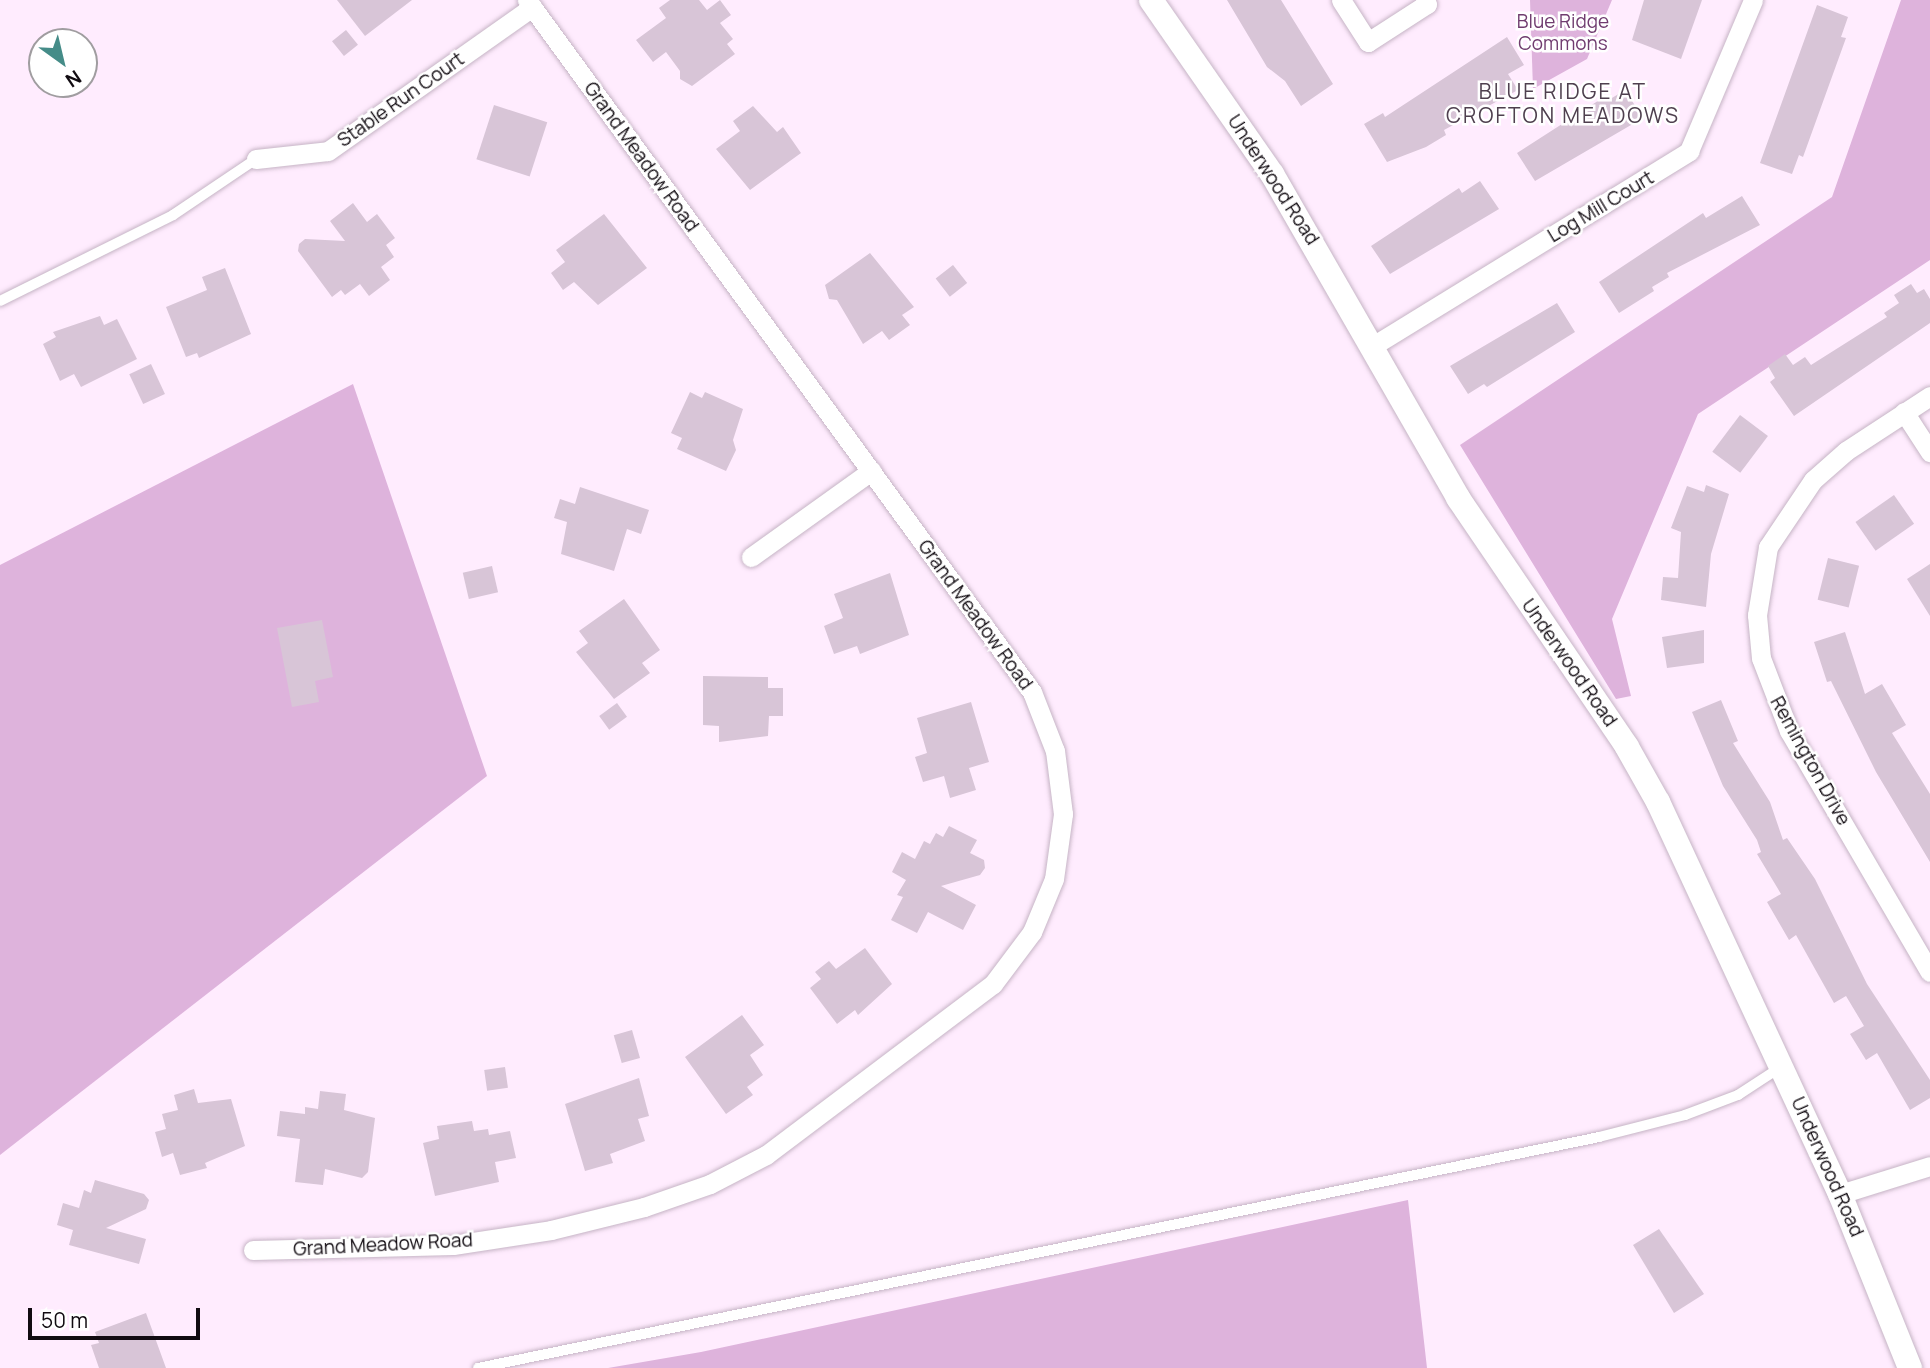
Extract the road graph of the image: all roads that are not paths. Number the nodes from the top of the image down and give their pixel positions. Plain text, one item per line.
1 (1151, 0) edge
2 (1341, 0) edge
3 (1425, 0) edge
4 (1753, 0) edge
5 (530, 4) edge
6 (257, 159) joint
7 (0, 301) edge
8 (1371, 347) junction
9 (1930, 396) edge
10 (1904, 412) junction
11 (1930, 452) edge
12 (871, 471) junction
13 (751, 556) dead end
14 (1930, 972) edge
15 (1781, 1066) junction
16 (1930, 1166) edge
17 (1840, 1195) junction
18 (253, 1250) dead end
19 (478, 1368) edge
20 (1910, 1368) edge

1 - 8 street, Underwood Road
2 - 3 street
4 - 8 street, Log Mill Court
5 - 6 street, Stable Run Court
5 - 12 street, Grand Meadow Road
6 - 7 lane
8 - 15 street, Underwood Road
9 - 10 street, Remington Drive
10 - 11 street
10 - 14 street, Remington Drive
12 - 13 street
12 - 18 street, Grand Meadow Road
15 - 17 street, Underwood Road
15 - 19 lane
16 - 17 street
17 - 20 street, Underwood Road

